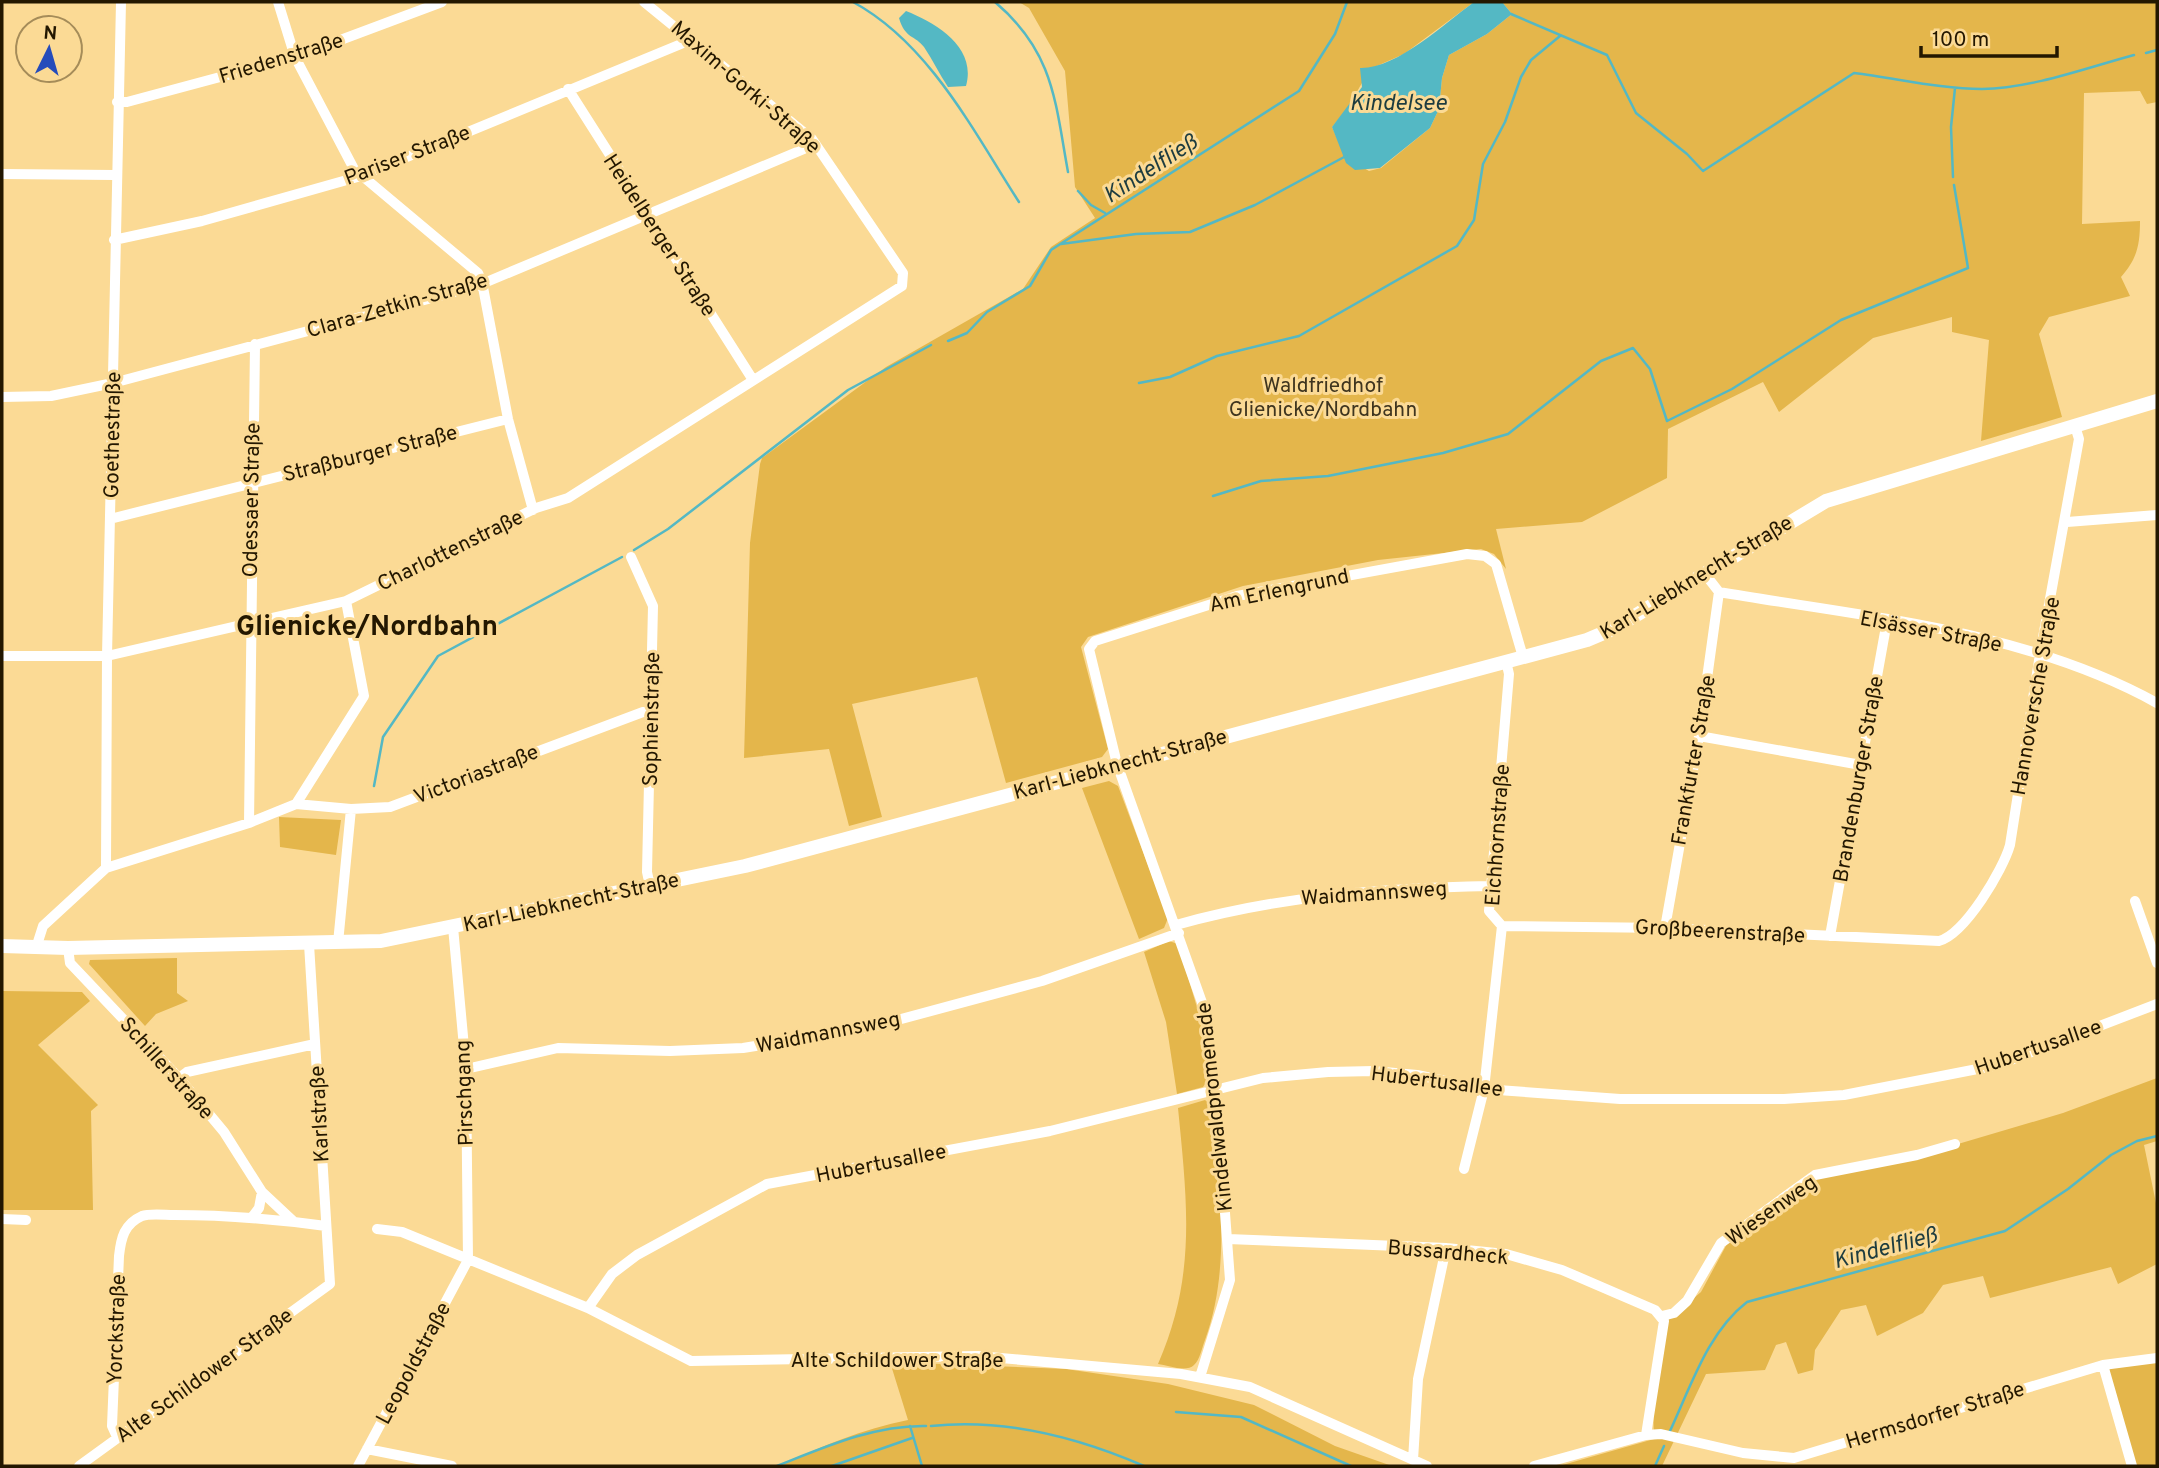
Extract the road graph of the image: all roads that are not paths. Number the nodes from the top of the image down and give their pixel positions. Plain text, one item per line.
1 (121, 2) edge
2 (278, 2) edge
3 (442, 2) edge
4 (645, 2) edge
5 (688, 36) junction
6 (295, 57) junction
7 (568, 89) junction
8 (117, 102) junction
9 (812, 139) junction
10 (2, 174) edge
11 (115, 175) junction
12 (361, 176) junction
13 (648, 213) junction
14 (114, 240) junction
15 (482, 282) junction
16 (902, 286) joint
17 (255, 344) junction
18 (753, 380) junction
19 (113, 383) junction
20 (2, 397) edge
21 (2157, 401) edge
22 (508, 419) junction
23 (2075, 426) junction
24 (251, 482) junction
25 (533, 510) junction
26 (2157, 515) edge
27 (110, 519) junction
28 (2067, 522) junction
29 (631, 557) dead end
30 (1705, 574) junction
31 (1719, 592) junction
32 (346, 601) junction
33 (1887, 621) junction
34 (249, 624) junction
35 (2040, 654) junction
36 (2, 656) edge
37 (107, 656) junction
38 (1523, 657) junction
39 (1506, 661) junction
40 (2157, 703) edge
41 (652, 711) junction
42 (1699, 736) junction
43 (1117, 764) junction
44 (1861, 765) junction
45 (296, 804) junction
46 (351, 808) junction
47 (249, 824) junction
48 (106, 868) junction
49 (650, 886) junction
50 (1490, 886) junction
51 (2135, 901) dead end
52 (1502, 926) junction
53 (453, 927) junction
54 (1665, 928) junction
55 (1178, 929) junction
56 (1830, 936) junction
57 (1939, 941) joint
58 (338, 943) junction
59 (309, 944) junction
60 (2, 946) edge
61 (36, 948) junction
62 (68, 948) junction
63 (2157, 963) edge
64 (2157, 1004) edge
65 (315, 1044) junction
66 (466, 1069) junction
67 (178, 1079) junction
68 (1484, 1089) junction
69 (1216, 1092) junction
70 (1955, 1144) dead end
71 (1464, 1169) dead end
72 (262, 1192) junction
73 (253, 1216) junction
74 (2, 1219) edge
75 (26, 1220) dead end
76 (293, 1221) junction
77 (326, 1226) junction
78 (377, 1228) dead end
79 (1228, 1239) junction
80 (1446, 1248) junction
81 (468, 1260) junction
82 (330, 1284) joint
83 (588, 1308) junction
84 (1662, 1316) junction
85 (2157, 1358) edge
86 (2103, 1365) junction
87 (1200, 1377) junction
88 (1646, 1434) junction
89 (117, 1437) junction
90 (367, 1449) junction
91 (1413, 1460) junction
92 (1793, 1462) edge
93 (79, 1466) edge
94 (358, 1466) edge
95 (452, 1466) edge
96 (1427, 1466) edge
97 (1534, 1466) edge
98 (2132, 1466) edge

1 - 8 street, Goethestraße
2 - 6 street
3 - 6 street, Friedenstraße
4 - 5 street, Maxim-Gorki-Straße
5 - 7 street, Pariser Straße
5 - 9 street, Maxim-Gorki-Straße
6 - 8 street, Friedenstraße
6 - 12 street
7 - 12 street, Pariser Straße
7 - 13 street, Heidelberger Straße
8 - 11 street, Goethestraße
9 - 13 street, Clara-Zetkin-Straße
9 - 16 street, Maxim-Gorki-Straße
10 - 11 street
11 - 14 street, Goethestraße
12 - 14 street, Pariser Straße
12 - 15 street
13 - 15 street, Clara-Zetkin-Straße
13 - 18 street, Heidelberger Straße
14 - 19 street, Goethestraße
15 - 17 street, Clara-Zetkin-Straße
15 - 22 street
16 - 18 street, Charlottenstraße
17 - 19 street, Clara-Zetkin-Straße
17 - 24 street, Odessaer Straße
18 - 25 street, Charlottenstraße
19 - 20 street, Clara-Zetkin-Straße
19 - 27 street, Goethestraße
21 - 23 street, Karl-Liebknecht-Straße
22 - 24 street, Straßburger Straße
22 - 25 street
23 - 28 street, Hannoversche Straße
23 - 30 street, Karl-Liebknecht-Straße
24 - 27 street, Straßburger Straße
24 - 34 street, Odessaer Straße
25 - 32 street, Charlottenstraße
26 - 28 street
27 - 37 street, Goethestraße
28 - 35 street, Hannoversche Straße
29 - 41 street, Sophienstraße
30 - 31 street
30 - 38 street, Karl-Liebknecht-Straße
31 - 33 street, Elsässer Straße
31 - 42 street, Frankfurter Straße
32 - 34 street, Charlottenstraße
32 - 45 street
33 - 35 street, Elsässer Straße
33 - 44 street, Brandenburger Straße
34 - 37 street, Charlottenstraße
34 - 47 street, Odessaer Straße
35 - 40 street, Elsässer Straße
35 - 57 street, Hannoversche Straße
36 - 37 street, Charlottenstraße
37 - 48 street, Goethestraße
38 - 39 street, Karl-Liebknecht-Straße
38 - 43 street, Am Erlengrund
39 - 43 street, Karl-Liebknecht-Straße
39 - 50 street, Eichhornstraße
41 - 46 street, Victoriastraße
41 - 49 street, Sophienstraße
42 - 44 street
42 - 54 street, Frankfurter Straße
43 - 49 street, Karl-Liebknecht-Straße
43 - 55 street, Kindelwaldpromenade
44 - 56 street, Brandenburger Straße
45 - 46 street, Victoriastraße
45 - 47 street
46 - 58 street
47 - 48 street
48 - 61 street
49 - 53 street, Karl-Liebknecht-Straße
50 - 52 street, Eichhornstraße
50 - 55 street, Waidmannsweg
51 - 63 street
52 - 54 street, Großbeerenstraße
52 - 68 street, Eichhornstraße
53 - 58 street, Karl-Liebknecht-Straße
53 - 66 street, Pirschgang
54 - 56 street, Großbeerenstraße
55 - 66 street, Waidmannsweg
55 - 69 street, Kindelwaldpromenade
56 - 57 street, Großbeerenstraße
58 - 59 street, Karl-Liebknecht-Straße
59 - 62 street, Karl-Liebknecht-Straße
59 - 65 street, Karlstraße
60 - 61 street, Karl-Liebknecht-Straße
61 - 62 street, Karl-Liebknecht-Straße
62 - 67 street, Schillerstraße
64 - 68 street, Hubertusallee
65 - 67 street
65 - 77 street, Karlstraße
66 - 81 street, Pirschgang
67 - 72 street, Schillerstraße
68 - 69 street, Hubertusallee
68 - 71 street, Eichhornstraße
69 - 79 street, Kindelwaldpromenade
69 - 83 street, Hubertusallee
70 - 84 street, Wiesenweg
72 - 73 street
72 - 76 street, Schillerstraße
73 - 76 street
73 - 89 street, Yorckstraße
74 - 75 street
76 - 77 street
77 - 82 street, Karlstraße
78 - 81 street, Alte Schildower Straße
79 - 80 street, Bussardheck
79 - 87 street, Kindelwaldpromenade
80 - 84 street, Bussardheck
80 - 91 street
81 - 83 street, Alte Schildower Straße
81 - 90 street, Leopoldstraße
82 - 89 street, Alte Schildower Straße
83 - 87 street, Alte Schildower Straße
84 - 88 street
85 - 86 street, Hermsdorfer Straße
86 - 92 street, Hermsdorfer Straße
86 - 98 street
87 - 91 street, Alte Schildower Straße
88 - 92 street, Hermsdorfer Straße
88 - 97 street
89 - 93 street, Alte Schildower Straße
90 - 94 street, Leopoldstraße
90 - 95 street
91 - 96 street, Alte Schildower Straße

